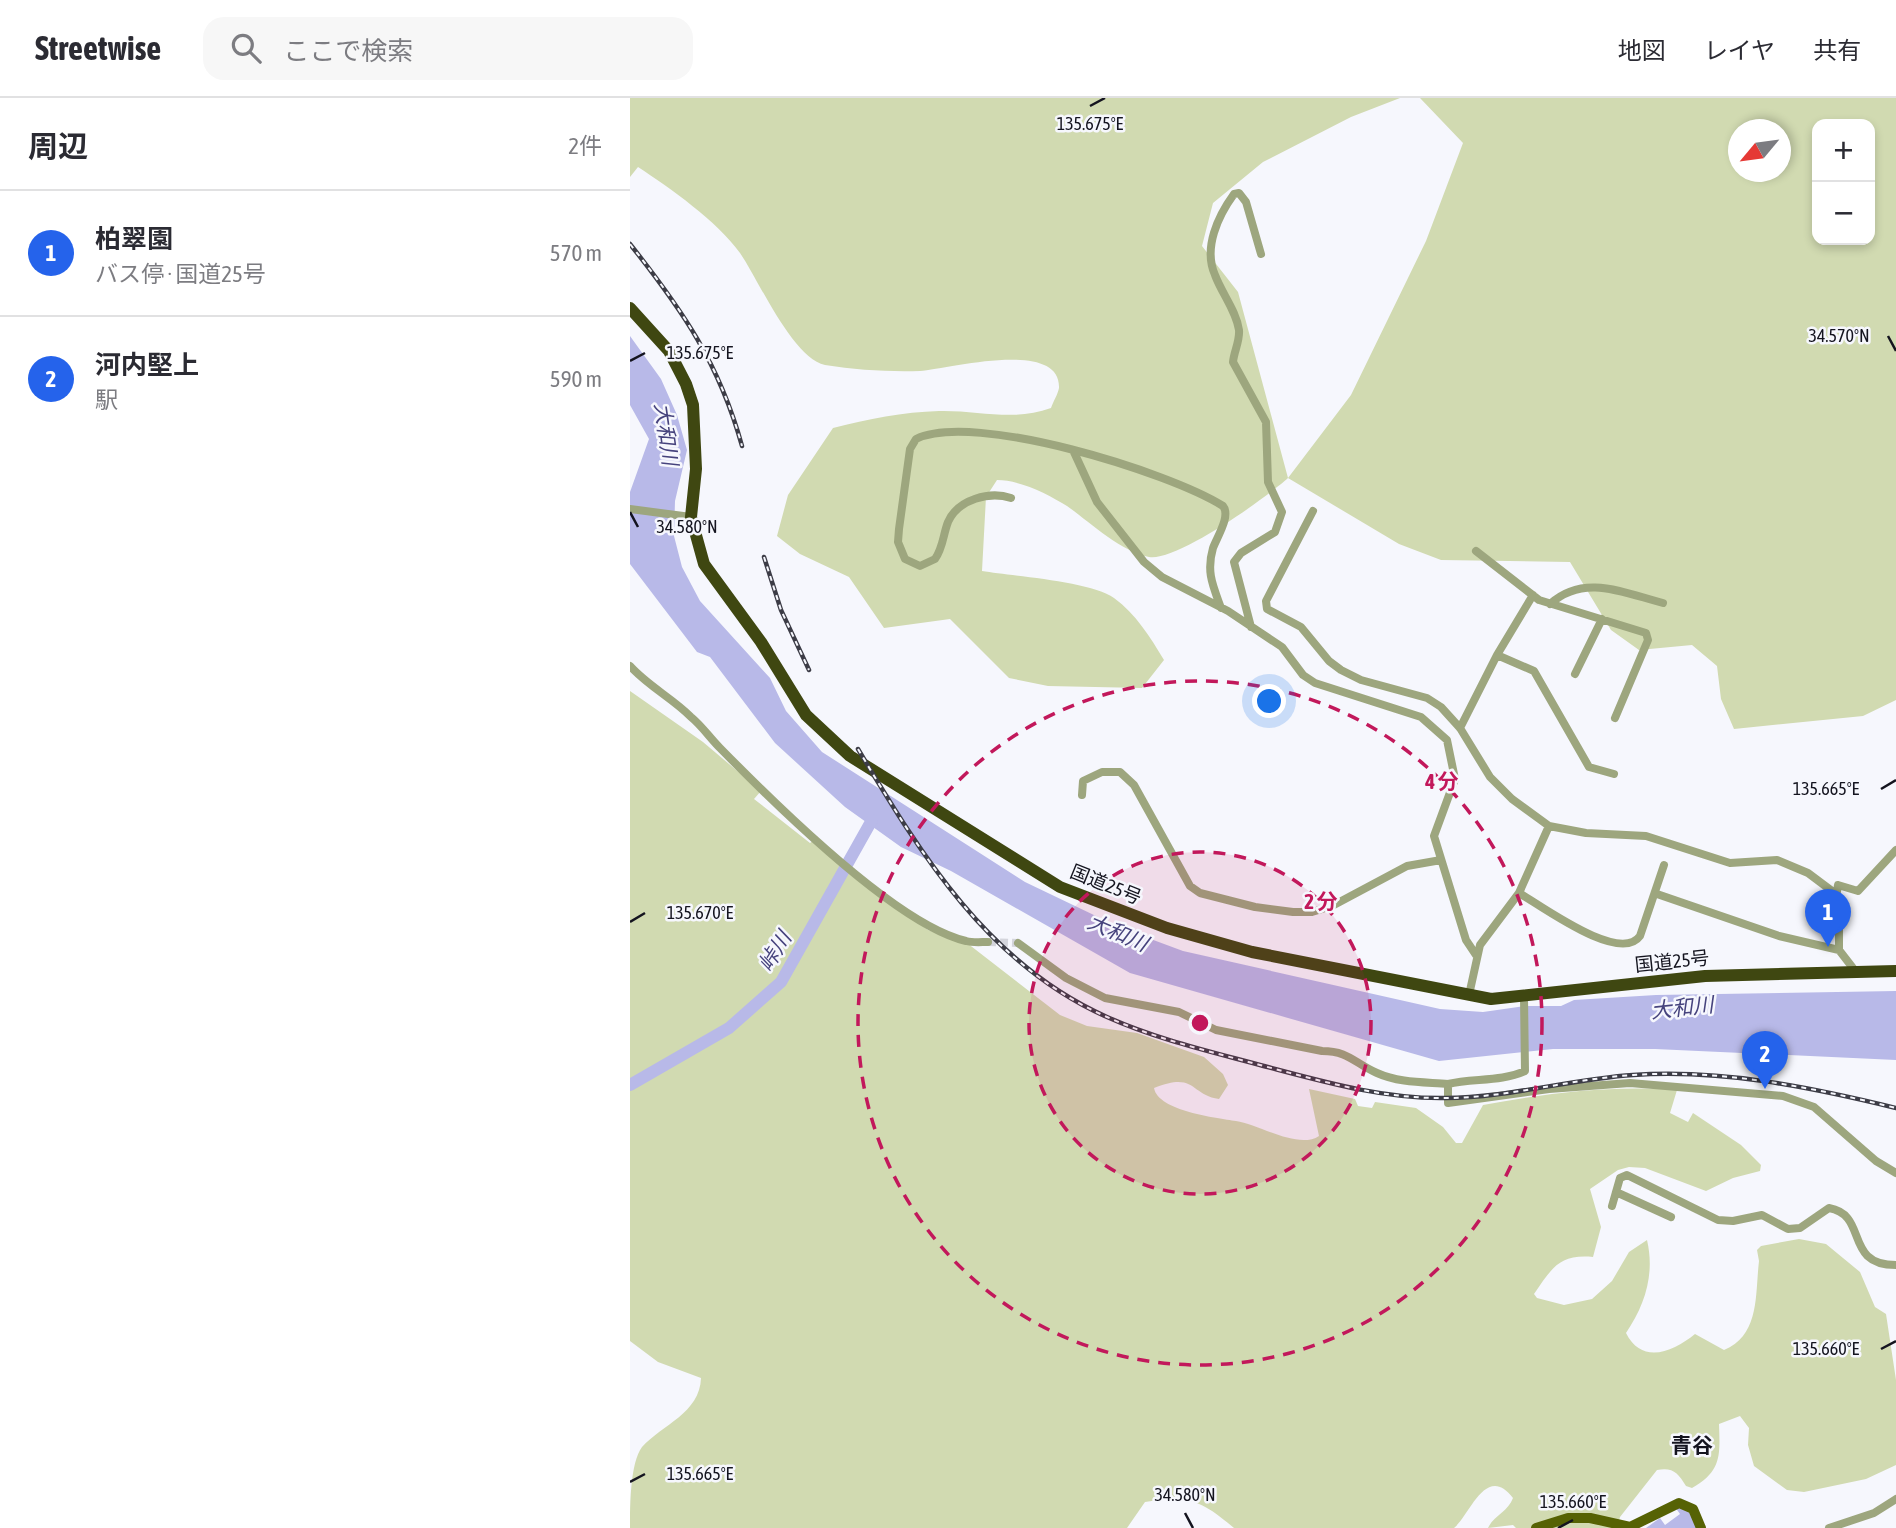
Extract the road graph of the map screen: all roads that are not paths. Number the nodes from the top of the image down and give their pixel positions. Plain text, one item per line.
1 (1261, 254) dead end
2 (630, 308) edge
3 (1073, 450) junction
4 (1011, 498) dead end
5 (630, 509) edge
6 (1313, 511) dead end
7 (687, 516) junction
8 (1476, 551) dead end
9 (1533, 595) junction
10 (1663, 603) dead end
11 (1550, 604) junction
12 (1221, 608) junction
13 (1602, 619) junction
14 (1251, 627) junction
15 (1497, 655) junction
16 (630, 666) edge
17 (1575, 674) dead end
18 (1615, 718) dead end
19 (1460, 728) junction
20 (1614, 774) dead end
21 (1082, 795) dead end
22 (1549, 826) junction
23 (1896, 849) edge
24 (1441, 860) junction
25 (1664, 865) dead end
26 (1519, 893) junction
27 (1657, 894) junction
28 (1836, 898) junction
29 (988, 942) tunnel mouth
30 (1018, 943) tunnel mouth
31 (1839, 950) junction
32 (1476, 956) junction
33 (1896, 971) edge
34 (1856, 972) junction
35 (1469, 995) junction
36 (1525, 1003) junction
37 (1448, 1084) junction
38 (1896, 1173) edge
39 (1616, 1192) junction
40 (1612, 1206) dead end
41 (1671, 1217) dead end
42 (1896, 1265) edge
43 (1896, 1499) edge
44 (1536, 1528) edge
45 (1702, 1528) edge
46 (1829, 1528) edge

1 - 14 street
2 - 7 highway, 国道25号
3 - 4 street
3 - 12 street
3 - 12 street
5 - 7 street
6 - 19 street
7 - 35 highway, 国道25号
8 - 9 street
9 - 11 street
9 - 15 street
10 - 11 street
11 - 13 street
12 - 14 street
13 - 17 street
13 - 18 street
14 - 24 street
15 - 19 street
15 - 20 street
16 - 29 street
19 - 22 street
21 - 24 street
22 - 26 street
22 - 28 street
23 - 28 street
24 - 32 street
25 - 27 street
26 - 27 street
26 - 32 street
27 - 31 street
28 - 31 street
30 - 37 street
31 - 34 street
32 - 35 street
33 - 34 highway, 国道25号
34 - 36 highway, 国道25号
35 - 36 highway, 国道25号
36 - 37 street
37 - 38 street
39 - 40 street
39 - 41 street
39 - 42 street
43 - 46 street
44 - 45 main road

